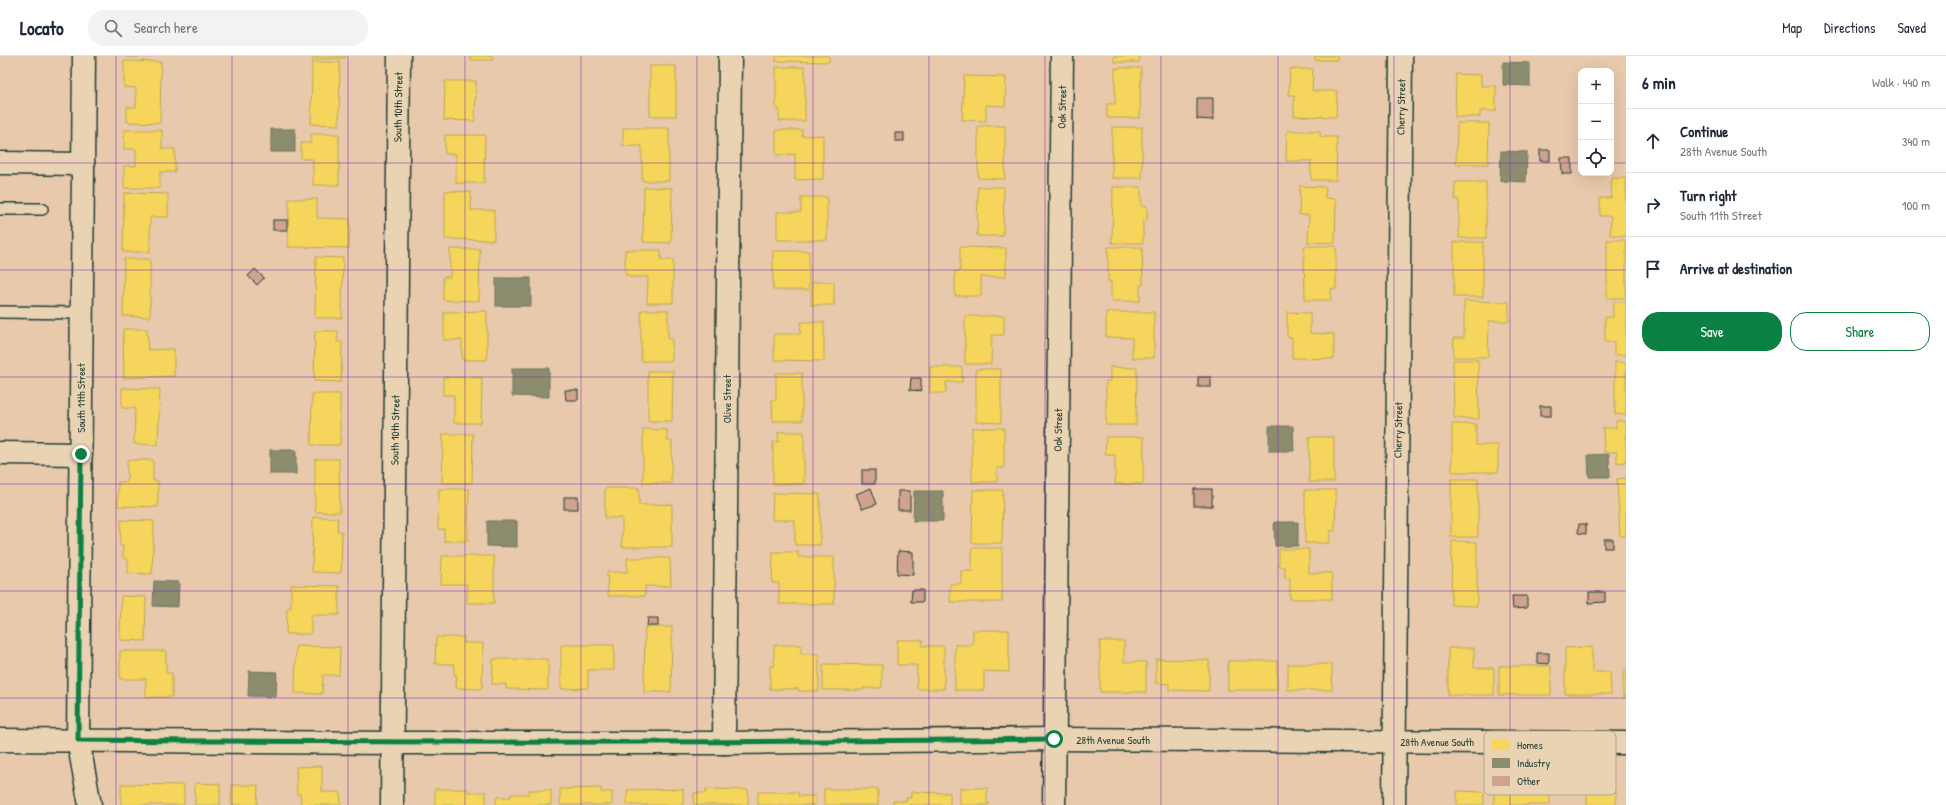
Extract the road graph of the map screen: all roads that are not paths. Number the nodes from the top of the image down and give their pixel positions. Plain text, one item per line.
1 (84, 56) edge
2 (399, 56) edge
3 (730, 56) edge
4 (1062, 56) edge
5 (1401, 56) edge
6 (0, 163) edge
7 (83, 164) junction
8 (0, 209) edge
9 (42, 209) dead end
10 (0, 312) edge
11 (82, 313) junction
12 (0, 452) edge
13 (81, 454) junction
14 (1054, 739) junction
15 (0, 740) edge
16 (78, 740) junction
17 (1395, 742) junction
18 (1484, 742) edge
19 (392, 743) junction
20 (724, 743) junction
21 (1616, 743) edge
22 (1626, 743) edge
23 (90, 805) edge
24 (392, 805) edge
25 (1054, 805) edge
26 (1394, 805) edge

1 - 7 street, South 11th Street
2 - 19 street, South 10th Street
3 - 20 street, Olive Street
4 - 14 street, Oak Street
5 - 17 street, Cherry Street
6 - 7 street
7 - 11 street, South 11th Street
8 - 9 lane
10 - 11 lane
11 - 13 street, South 11th Street
12 - 13 street
13 - 16 street, South 11th Street
14 - 17 street, 28th Avenue South
14 - 20 street, 28th Avenue South
14 - 25 street, Oak Street
15 - 16 street, 28th Avenue South
16 - 19 street, 28th Avenue South
16 - 23 street, South 11th Street
17 - 18 street, 28th Avenue South
17 - 26 street, Cherry Street
19 - 20 street, 28th Avenue South
19 - 24 street, South 10th Street
21 - 22 street, 28th Avenue South

